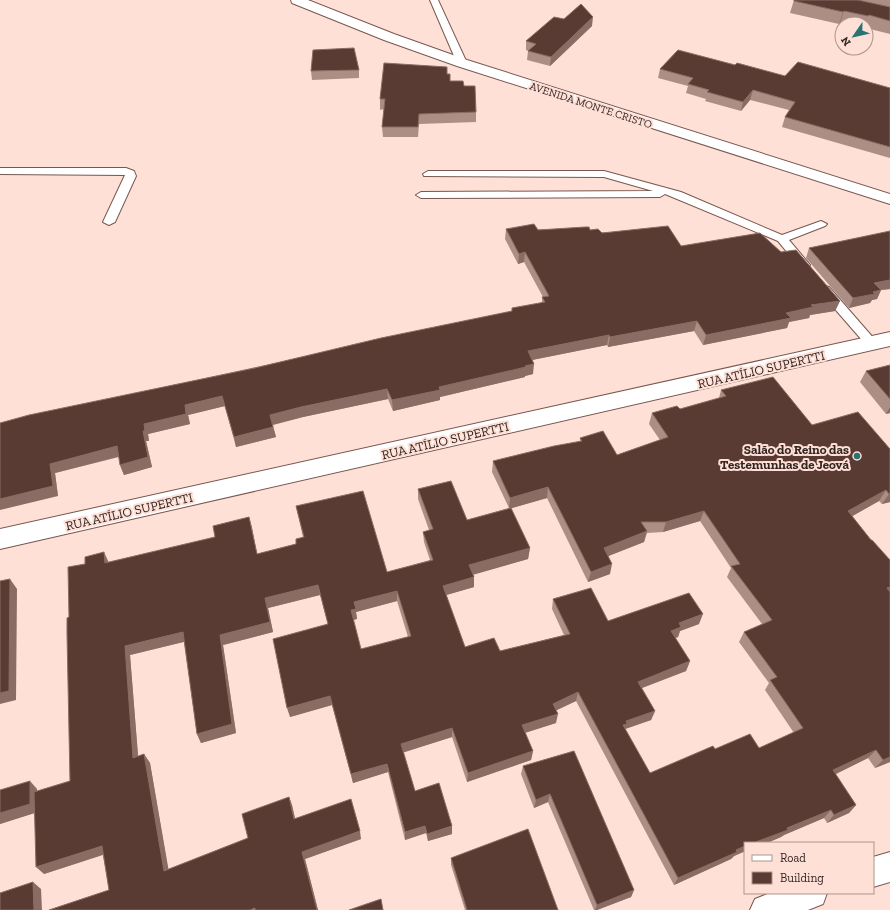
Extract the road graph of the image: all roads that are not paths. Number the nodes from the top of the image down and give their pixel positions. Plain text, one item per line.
1 (297, 0) edge
2 (434, 0) edge
3 (462, 63) junction
4 (0, 171) edge
5 (428, 174) dead end
6 (677, 194) junction
7 (421, 195) dead end
8 (890, 199) edge
9 (109, 222) dead end
10 (821, 224) dead end
11 (782, 239) junction
12 (881, 341) edge
13 (0, 540) edge
14 (890, 867) edge
15 (874, 872) edge
16 (809, 894) edge
17 (766, 910) edge

1 - 3 main road, AVENIDA MONTE CRISTO
2 - 3 lane
3 - 8 main road, AVENIDA MONTE CRISTO
4 - 9 lane
5 - 6 lane
6 - 7 lane
6 - 11 lane
10 - 11 lane
11 - 12 lane
12 - 13 main road, RUA ATÍLIO SUPERTTI
14 - 15 main road
16 - 17 main road

